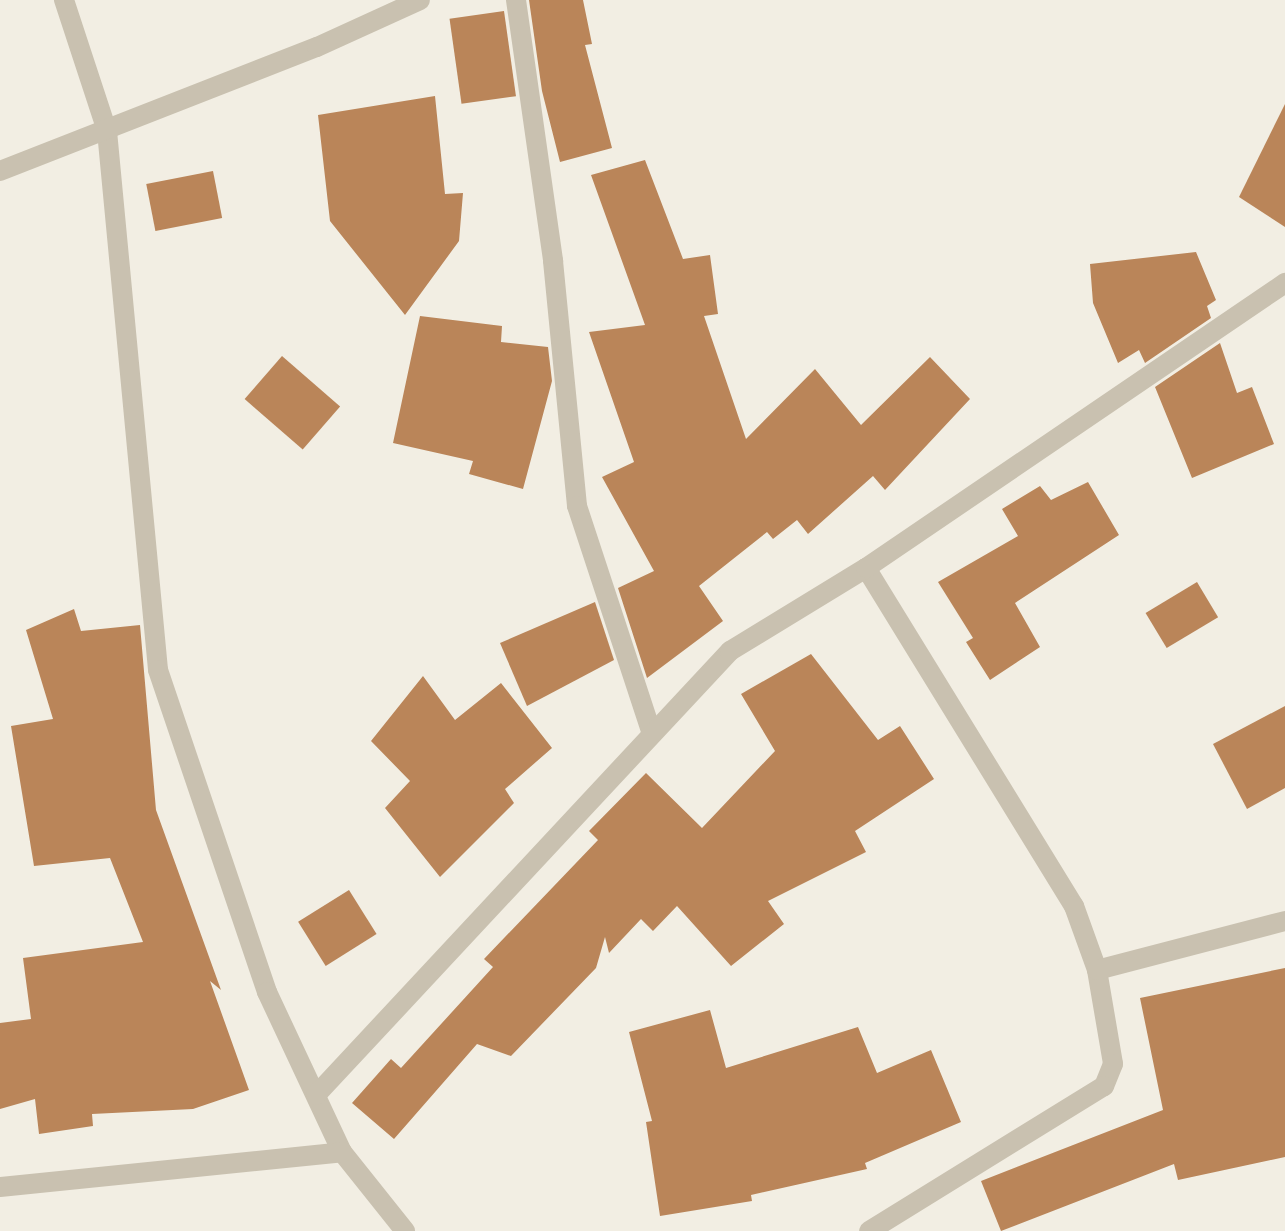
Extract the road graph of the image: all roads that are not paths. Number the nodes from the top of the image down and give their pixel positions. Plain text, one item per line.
1 (64, 0) edge
2 (420, 0) edge
3 (516, 0) edge
4 (107, 131) junction
5 (0, 171) edge
6 (1285, 283) edge
7 (866, 568) junction
8 (652, 734) junction
9 (1285, 921) edge
10 (1097, 970) junction
11 (316, 1095) junction
12 (342, 1152) junction
13 (0, 1187) edge
14 (405, 1231) edge
15 (869, 1231) edge

1 - 4 street
2 - 4 street
3 - 8 street
4 - 5 street
4 - 11 street
6 - 7 street
7 - 8 street
7 - 10 street
8 - 11 street
9 - 10 street
10 - 15 street
11 - 12 street
12 - 13 street
12 - 14 street

